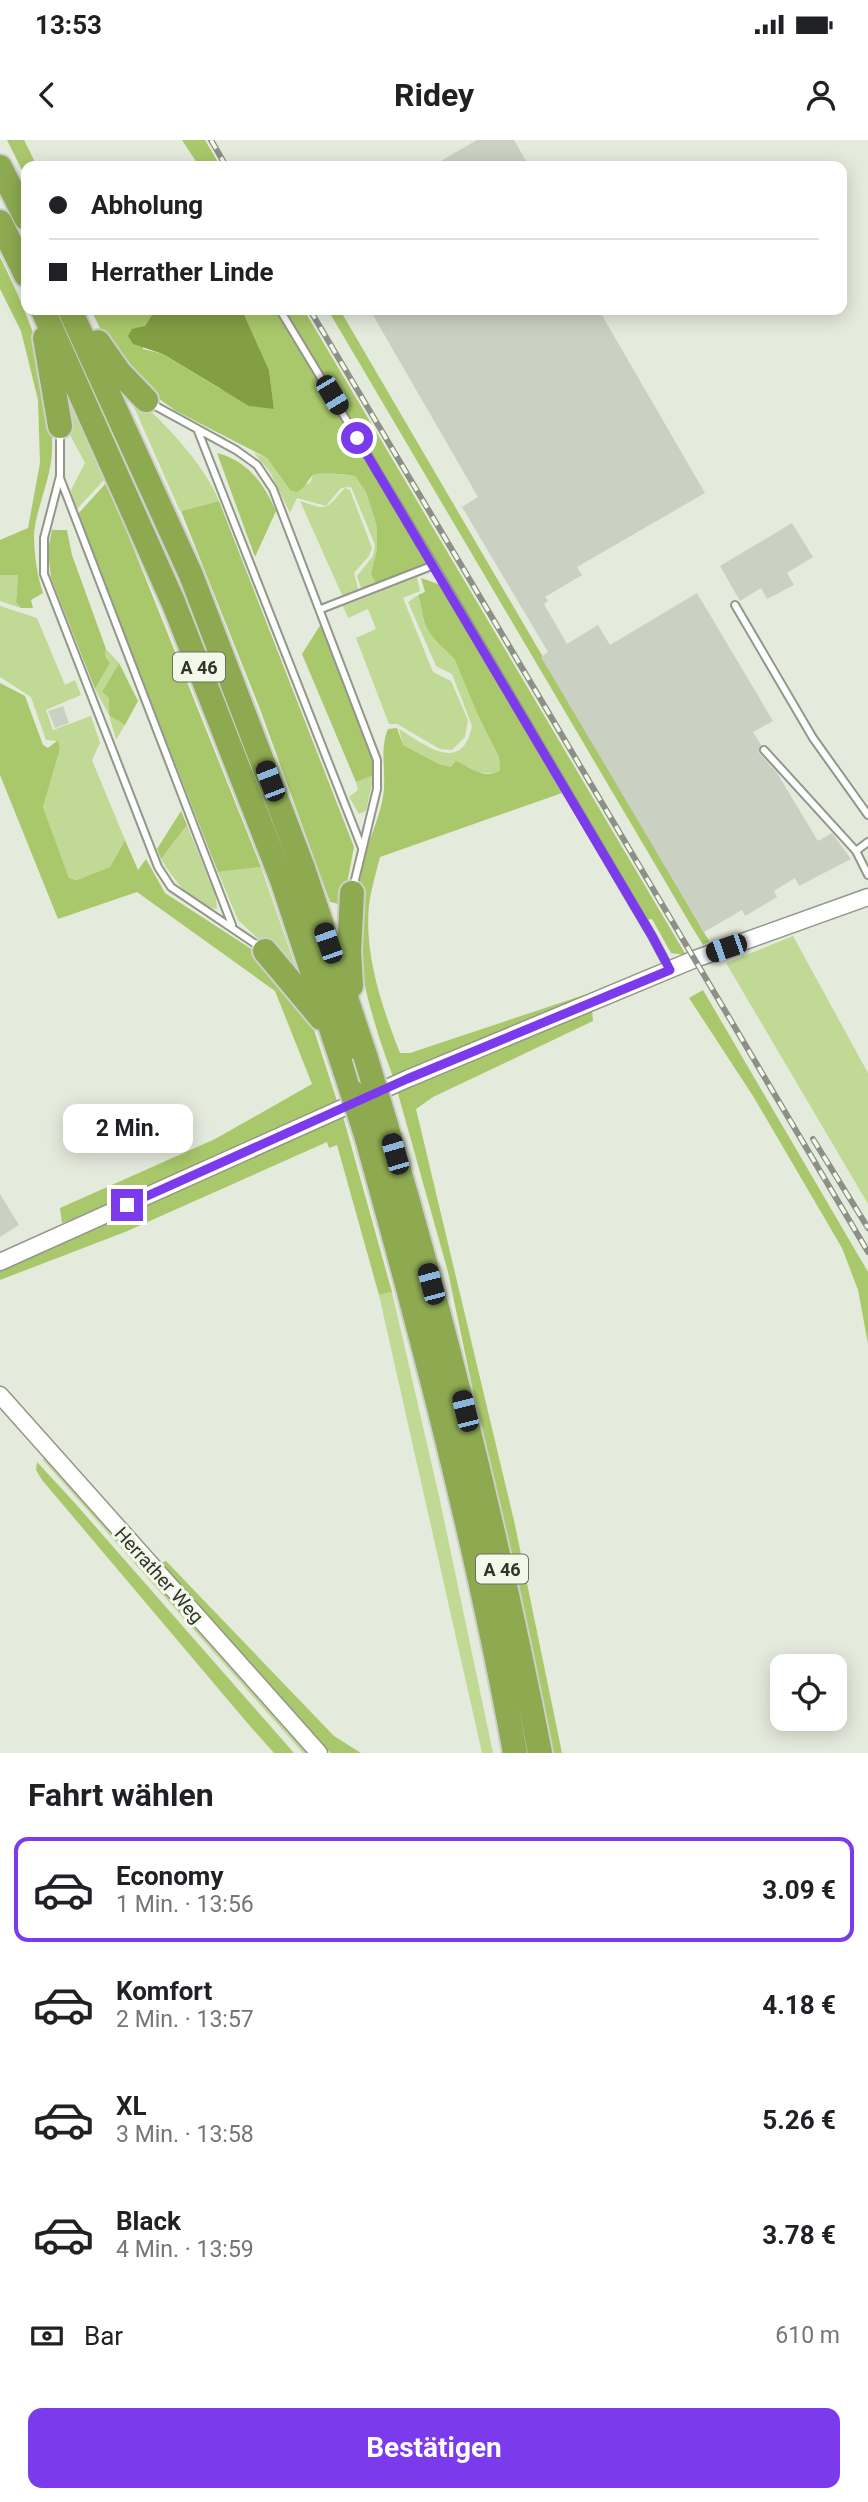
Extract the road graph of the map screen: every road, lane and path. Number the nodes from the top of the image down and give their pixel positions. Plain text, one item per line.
1 (0, 167) edge
2 (21, 208) edge
3 (0, 222) edge
4 (21, 265) edge
5 (42, 315) edge
6 (43, 315) edge
7 (72, 315) edge
8 (79, 315) edge
9 (283, 315) edge
10 (146, 400) joint
11 (60, 426) joint
12 (198, 430) junction
13 (60, 476) junction
14 (434, 565) junction
15 (735, 605) dead end
16 (321, 609) junction
17 (764, 750) dead end
18 (868, 815) edge
19 (868, 842) edge
20 (362, 849) junction
21 (856, 852) junction
22 (868, 875) edge
23 (352, 893) joint
24 (868, 897) edge
25 (233, 926) junction
26 (265, 951) joint
27 (670, 970) junction
28 (353, 1018) junction
29 (332, 1033) junction
30 (354, 1059) junction
31 (377, 1131) junction
32 (0, 1262) edge
33 (0, 1395) edge
34 (319, 1753) edge
35 (515, 1753) edge
36 (540, 1753) edge

1 - 2 highway
3 - 4 highway
5 - 11 highway
6 - 29 highway, A 46
7 - 28 highway, A 46
8 - 10 highway
9 - 14 lane
10 - 12 lane
11 - 13 lane
12 - 16 lane
12 - 20 lane
13 - 25 lane
13 - 25 lane
14 - 16 lane
14 - 27 lane
15 - 18 lane
16 - 20 lane
17 - 21 lane
19 - 21 lane
20 - 23 lane
21 - 22 lane
23 - 28 highway
24 - 27 street
25 - 26 lane
26 - 29 highway
27 - 32 street
28 - 30 highway, A 46
29 - 30 highway, A 46
30 - 31 highway, A 46, bridge
31 - 35 highway, A 46
31 - 36 highway, A 46
33 - 34 street, Herrather Weg

